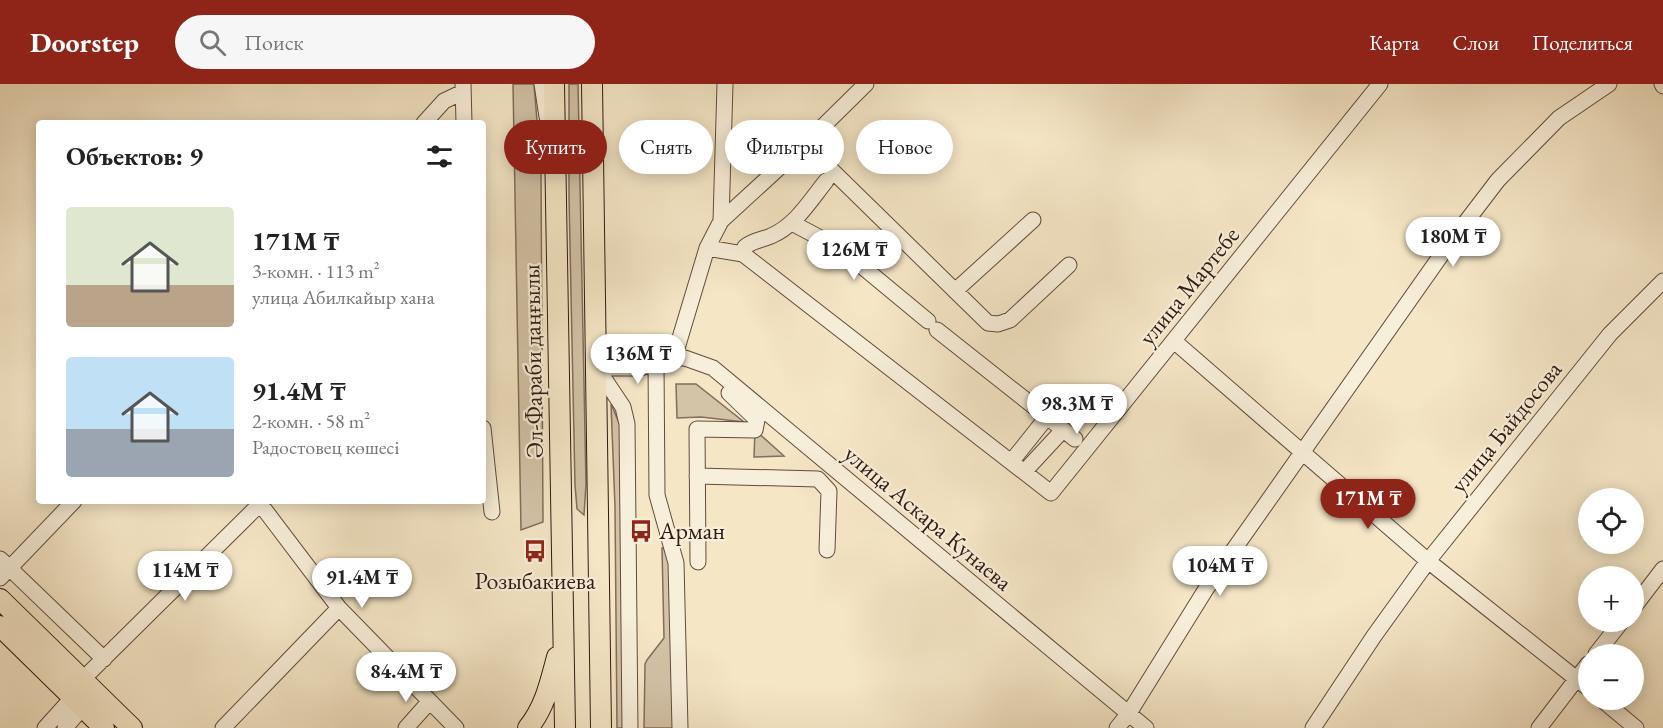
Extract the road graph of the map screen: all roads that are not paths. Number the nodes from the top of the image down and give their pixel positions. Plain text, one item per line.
1 (542, 84) edge
2 (554, 84) edge
3 (592, 84) edge
4 (725, 84) edge
5 (866, 84) edge
6 (1380, 84) edge
7 (1609, 84) edge
8 (463, 88) edge
9 (427, 120) edge
10 (464, 120) edge
11 (829, 120) edge
12 (772, 174) edge
13 (836, 174) edge
14 (556, 176) junction
15 (826, 182) dead end
16 (1033, 220) dead end
17 (721, 221) junction
18 (792, 223) junction
19 (707, 248) junction
20 (743, 254) junction
21 (1069, 265) dead end
22 (1663, 281) edge
23 (955, 291) junction
24 (1174, 341) junction
25 (674, 358) junction
26 (656, 363) junction
27 (699, 363) junction
28 (597, 368) junction
29 (1047, 417) junction
30 (1303, 452) junction
31 (486, 456) edge
32 (1011, 462) junction
33 (1024, 472) junction
34 (697, 476) junction
35 (71, 504) edge
36 (258, 504) edge
37 (261, 504) edge
38 (492, 512) dead end
39 (827, 550) dead end
40 (1428, 561) junction
41 (698, 562) dead end
42 (3, 568) edge
43 (1663, 569) edge
44 (1644, 594) edge
45 (0, 600) edge
46 (339, 608) junction
47 (0, 626) edge
48 (1613, 632) edge
49 (563, 638) junction
50 (1604, 644) edge
51 (104, 659) junction
52 (83, 679) junction
53 (1578, 680) edge
54 (1578, 689) edge
55 (430, 701) junction
56 (78, 702) junction
57 (1614, 710) edge
58 (1129, 713) junction
59 (45, 728) edge
60 (65, 728) edge
61 (104, 728) edge
62 (132, 728) edge
63 (223, 728) edge
64 (406, 728) edge
65 (456, 728) edge
66 (528, 728) edge
67 (565, 728) edge
68 (601, 728) edge
69 (630, 728) edge
70 (680, 728) edge
71 (1118, 728) edge
72 (1146, 728) edge
73 (1313, 728) edge
74 (1539, 728) edge
75 (1636, 728) edge

1 - 14 street
2 - 14 main road, Әл-Фараби даңғылы
3 - 28 main road
4 - 17 street
5 - 11 street
6 - 24 street, улица Мартебе
7 - 30 street
8 - 9 street
8 - 10 street
12 - 17 street
13 - 23 street
14 - 49 main road, Әл-Фараби даңғылы
15 - 18 street
16 - 23 street
17 - 19 street
18 - 20 street
18 - 29 street
19 - 20 street, улица Мартебе
19 - 25 street
20 - 32 street, улица Мартебе
21 - 23 street
22 - 40 street, улица Байдосова
24 - 30 street
24 - 33 street, улица Мартебе
25 - 26 street
25 - 27 street, улица Аскара Кунаева
26 - 28 street
26 - 70 street
27 - 34 street
27 - 58 street, улица Аскара Кунаева
28 - 68 main road
28 - 69 street
29 - 32 street
29 - 33 street
30 - 40 street
30 - 58 street
31 - 38 street
32 - 33 street, улица Мартебе
34 - 39 street
34 - 41 street
35 - 42 street
36 - 51 street
37 - 46 street
40 - 53 street
40 - 73 street, улица Байдосова
42 - 51 street
43 - 44 street
45 - 52 main road
46 - 55 street
46 - 63 street
47 - 56 main road
48 - 50 street
49 - 66 main road
49 - 67 main road, Әл-Фараби даңғылы
51 - 52 street
52 - 62 main road
54 - 74 street
55 - 64 street
55 - 65 street
56 - 59 street
56 - 60 street
56 - 61 main road
57 - 75 street
58 - 71 street
58 - 72 street, улица Аскара Кунаева

